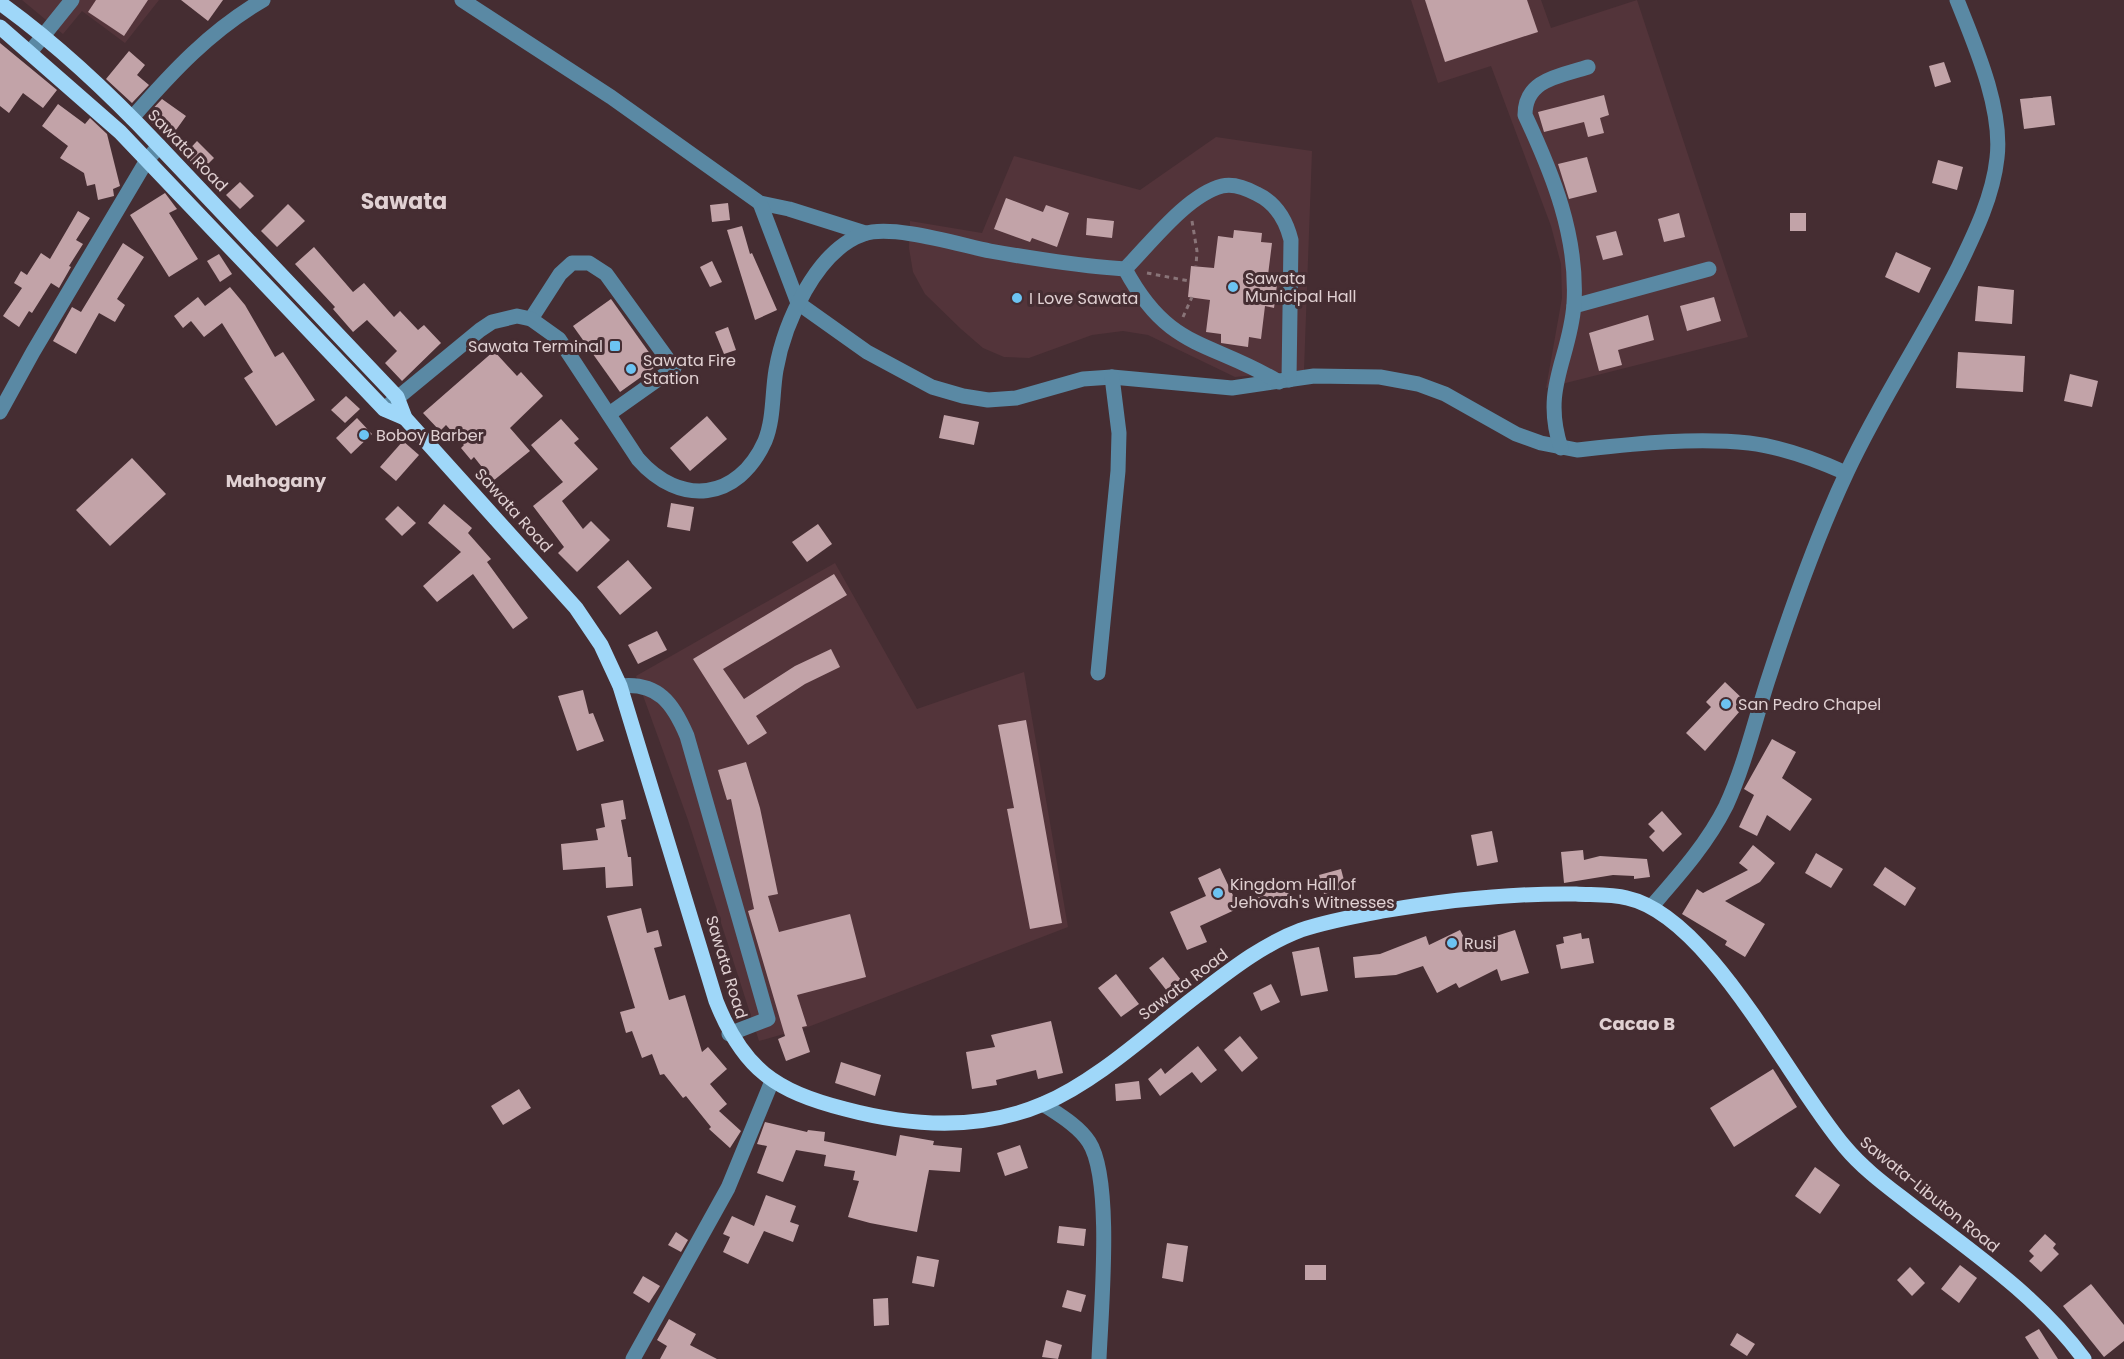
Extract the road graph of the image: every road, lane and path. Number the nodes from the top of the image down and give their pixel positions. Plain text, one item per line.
1 (72, 0) edge
2 (263, 0) edge
3 (462, 0) edge
4 (1957, 0) edge
5 (0, 3) edge
6 (0, 27) edge
7 (43, 37) junction
8 (31, 51) junction
9 (1588, 67) dead end
10 (132, 118) junction
11 (159, 146) junction
12 (147, 160) junction
13 (760, 203) junction
14 (1186, 207) junction
15 (865, 233) junction
16 (1196, 266) dead end
17 (1709, 268) dead end
18 (1125, 269) junction
19 (1190, 281) dead end
20 (798, 303) junction
21 (1574, 306) junction
22 (531, 319) junction
23 (1112, 377) junction
24 (1284, 381) junction
25 (397, 397) junction
26 (384, 409) junction
27 (0, 412) edge
28 (609, 414) junction
29 (405, 418) junction
30 (1561, 448) junction
31 (1846, 473) junction
32 (1098, 673) dead end
33 (620, 686) junction
34 (1652, 906) junction
35 (729, 1034) junction
36 (772, 1081) junction
37 (1043, 1104) junction
38 (633, 1359) edge
39 (1100, 1359) edge
40 (2084, 1359) edge

1 - 7 street
2 - 10 street
3 - 13 street
4 - 31 street
5 - 7 main road, Sawata Road
6 - 8 main road, Sawata Road
7 - 8 street
7 - 10 main road, Sawata Road
8 - 12 main road, Sawata Road
9 - 21 street
10 - 11 main road, Sawata Road
11 - 12 street
11 - 25 main road, Sawata Road
12 - 26 main road, Sawata Road
12 - 27 street
13 - 15 street
13 - 20 street
14 - 16 path
14 - 18 street
14 - 24 street
15 - 18 street
15 - 20 street
17 - 21 street
18 - 19 path
18 - 24 street
20 - 23 street
20 - 28 street
21 - 30 street
22 - 25 street
22 - 28 street
22 - 28 street
23 - 24 street
23 - 32 street
24 - 30 street
25 - 26 street
25 - 29 main road, Sawata Road
26 - 29 main road, Sawata Road
29 - 33 main road, Sawata Road
30 - 31 street
31 - 34 street
33 - 35 main road, Sawata Road
33 - 35 street
34 - 37 main road, Sawata Road
34 - 40 main road, Sawata-Libuton Road
35 - 36 main road, Sawata Road
36 - 37 main road, Sawata Road
36 - 38 street
37 - 39 street

